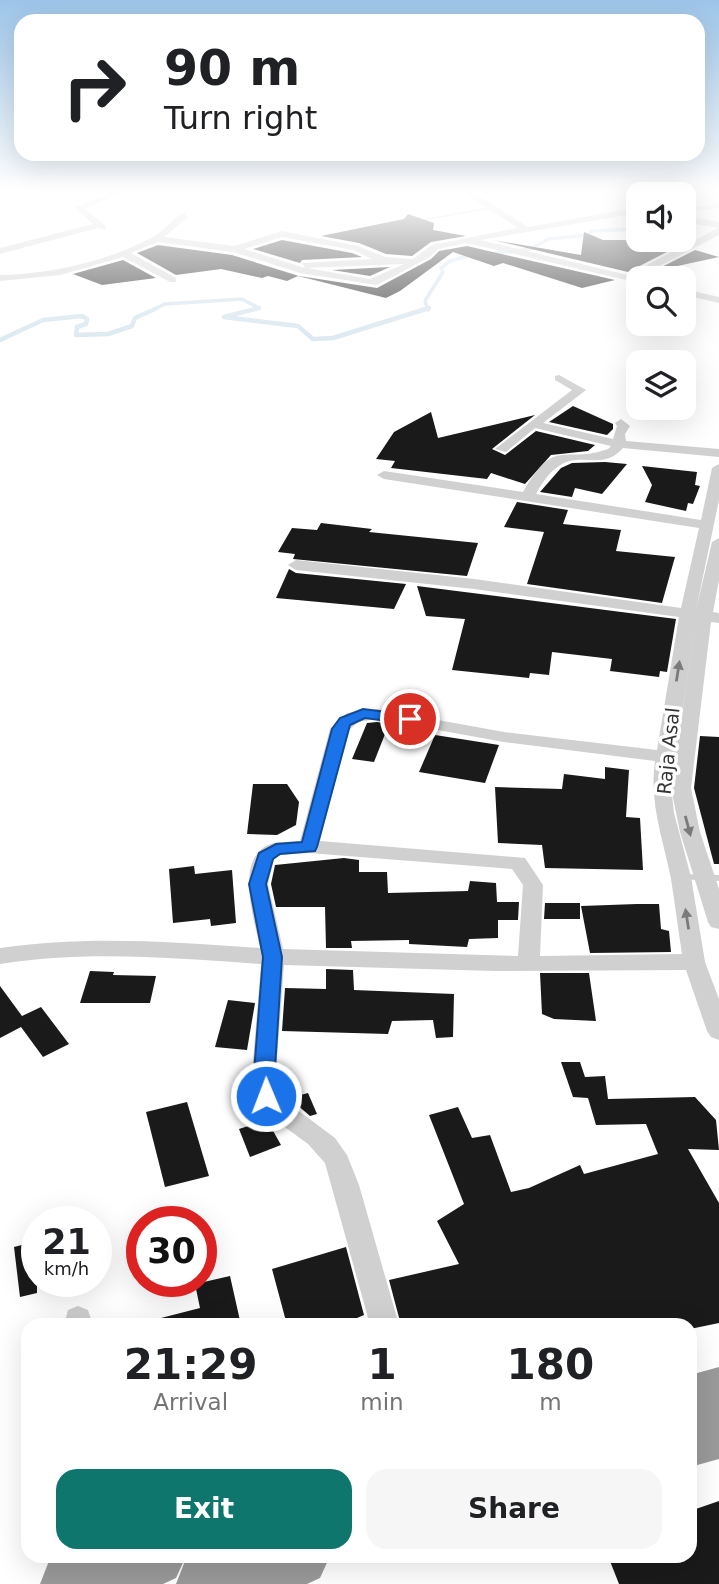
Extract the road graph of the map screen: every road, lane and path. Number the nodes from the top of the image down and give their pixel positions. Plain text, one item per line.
1 (82, 264) edge
2 (143, 264) edge
3 (279, 264) edge
4 (330, 264) edge
5 (409, 264) edge
6 (561, 264) edge
7 (288, 267) junction
8 (626, 277) edge
9 (0, 278) edge
10 (173, 280) dead end
11 (696, 295) edge
12 (719, 300) edge
13 (559, 378) dead end
14 (621, 423) dead end
15 (533, 424) junction
16 (620, 444) junction
17 (501, 449) dead end
18 (719, 453) edge
19 (719, 468) edge
20 (384, 475) dead end
21 (527, 498) junction
22 (706, 526) junction
23 (719, 542) edge
24 (296, 565) dead end
25 (704, 617) edge
26 (665, 757) junction
27 (309, 847) junction
28 (681, 877) junction
29 (712, 878) edge
30 (719, 922) edge
31 (0, 956) edge
32 (273, 957) junction
33 (529, 962) junction
34 (694, 962) junction
35 (719, 1031) edge
36 (382, 1318) edge
37 (719, 1394) edge
38 (697, 1400) edge
39 (719, 1430) edge
40 (697, 1436) edge
41 (276, 1563) edge
42 (208, 1584) edge

1 - 9 street
2 - 10 street
3 - 7 street
4 - 7 street
5 - 7 street
6 - 8 street
11 - 12 street
13 - 15 street
14 - 16 street
15 - 16 street
15 - 17 street
16 - 18 street
16 - 21 street
19 - 22 street, Raja Asal
20 - 21 street
21 - 22 street
22 - 25 street, Raja Asal
23 - 25 street, Raja Asal
24 - 25 street
26 -> 25 street, Raja Asal
25 -> 29 street, Raja Asal
26 - 27 street
26 - 28 street, Raja Asal
27 - 32 street
27 - 33 street
28 - 29 lane
34 -> 28 street, Raja Asal
29 - 30 street, Raja Asal
31 - 32 street
32 - 33 street
32 - 36 street
33 - 34 street
34 - 35 street, Raja Asal
37 - 38 highway
39 - 40 highway
41 - 42 highway

